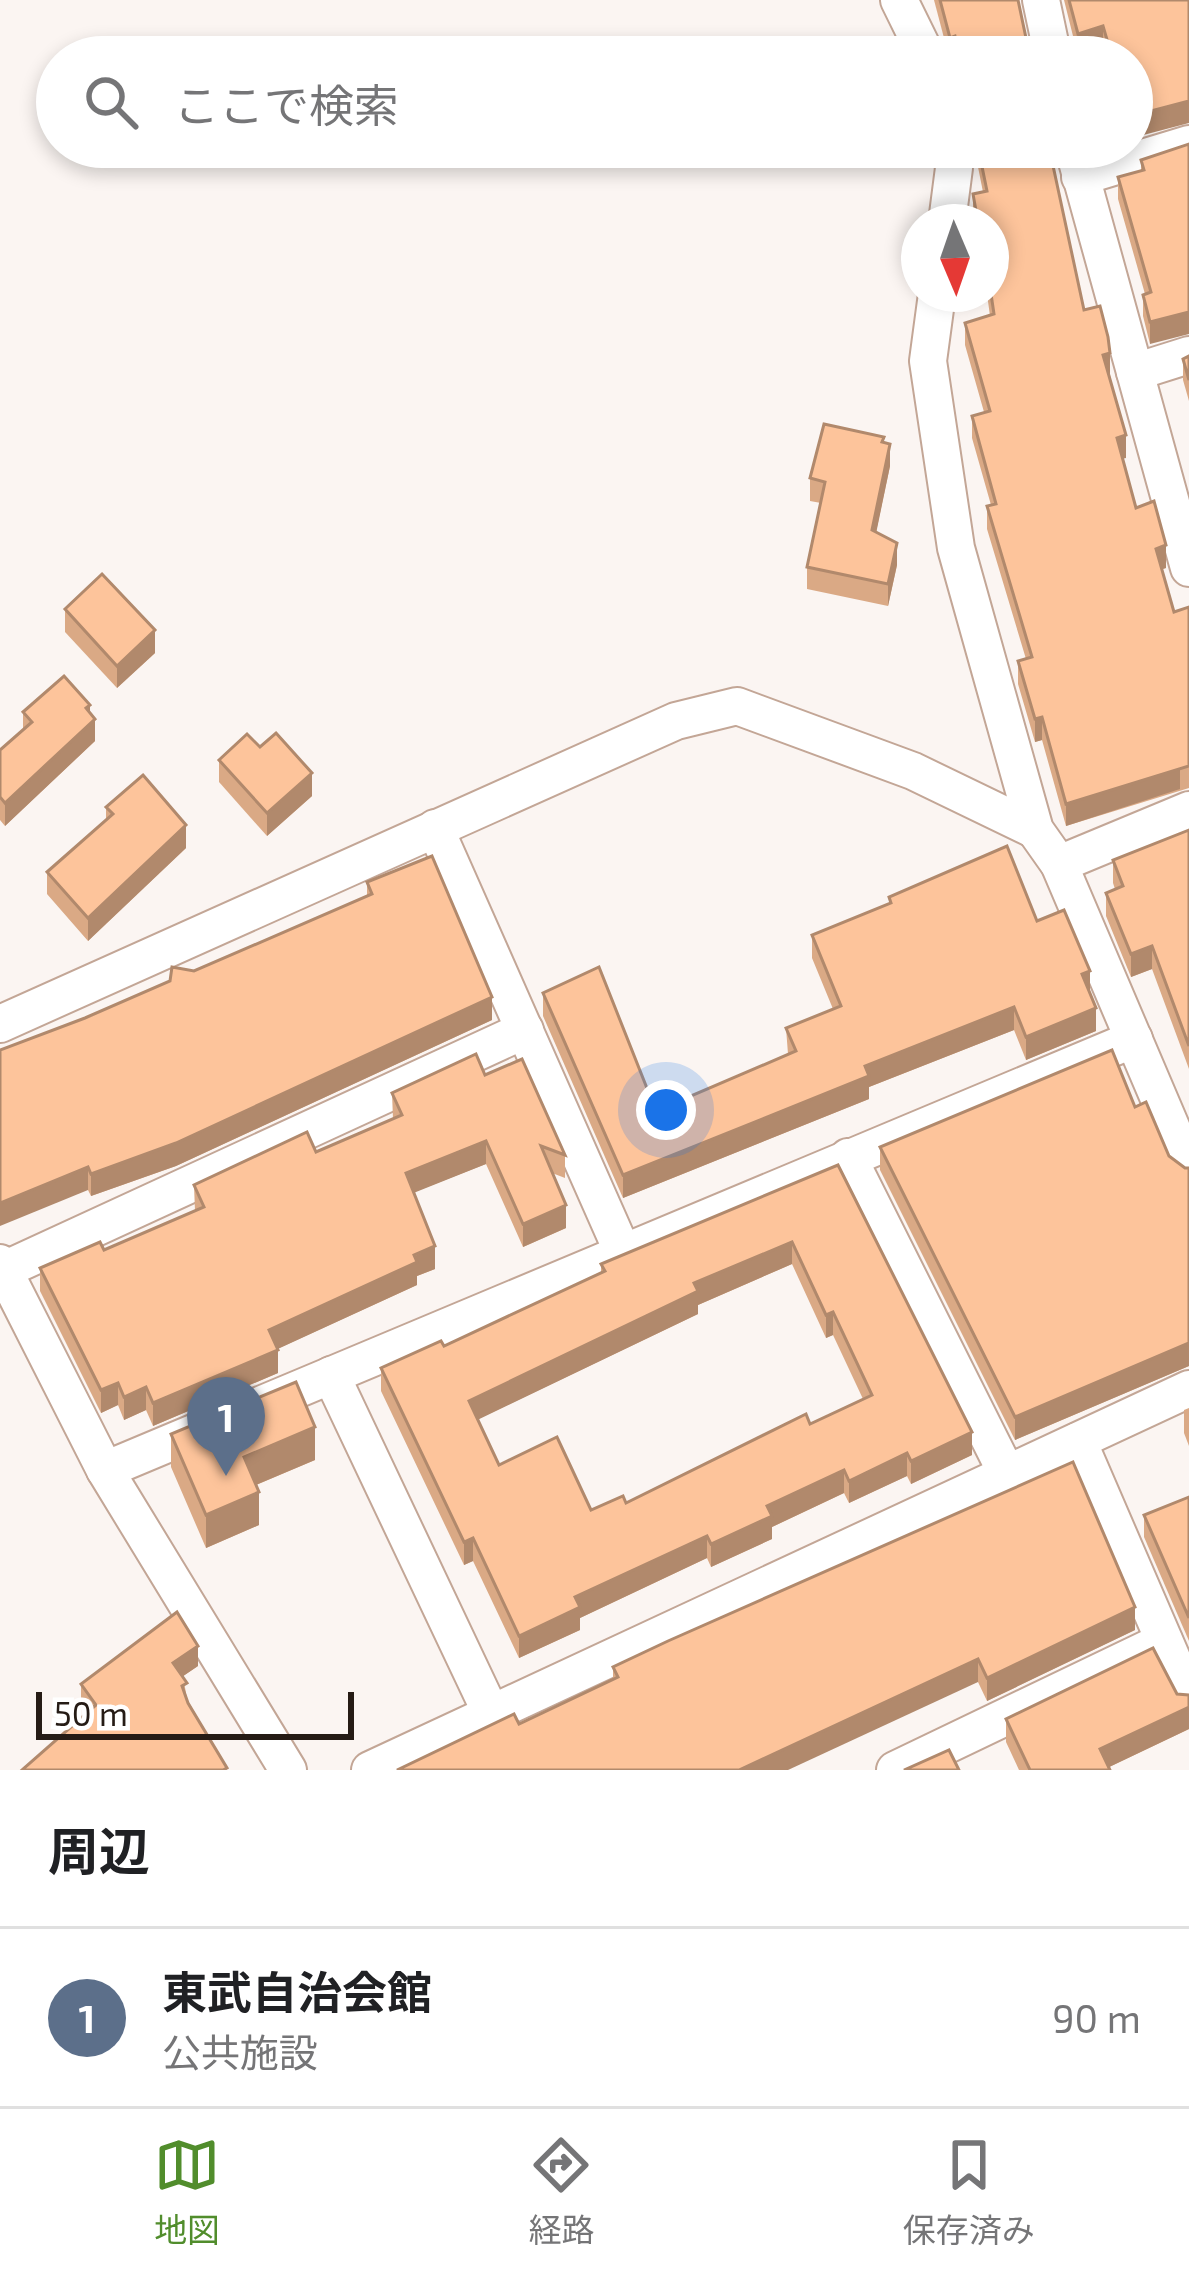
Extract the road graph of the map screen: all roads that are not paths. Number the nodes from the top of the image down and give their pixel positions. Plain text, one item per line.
1 (899, 0) edge
2 (1041, 0) edge
3 (917, 36) edge
4 (1049, 36) edge
5 (1189, 144) edge
6 (1153, 150) edge
7 (954, 168) edge
8 (1079, 168) edge
9 (949, 204) edge
10 (935, 312) edge
11 (1189, 355) edge
12 (1135, 373) junction
13 (1189, 568) edge
14 (1189, 810) edge
15 (435, 829) junction
16 (1035, 830) junction
17 (1059, 864) junction
18 (0, 1024) edge
19 (525, 1030) junction
20 (1134, 1039) junction
21 (848, 1157) junction
22 (1189, 1169) edge
23 (623, 1253) junction
24 (2, 1266) edge
25 (331, 1375) junction
26 (1189, 1389) edge
27 (1078, 1441) junction
28 (105, 1470) junction
29 (1007, 1474) junction
30 (1164, 1641) junction
31 (1189, 1698) edge
32 (491, 1713) junction
33 (288, 1770) edge
34 (370, 1770) edge
35 (895, 1770) edge

1 - 3 street
2 - 4 street
5 - 6 street
7 - 9 street
8 - 12 street
10 - 16 street
11 - 12 street
12 - 13 street
14 - 17 street
15 - 16 street
15 - 18 street
15 - 19 street
16 - 17 street
17 - 20 street
19 - 23 street
19 - 24 street
20 - 21 street
20 - 22 street
21 - 23 street
21 - 29 street
23 - 25 street
24 - 28 street
25 - 28 street
25 - 32 street
26 - 27 street
27 - 29 street
27 - 30 street
28 - 33 street
29 - 32 street
30 - 31 street
30 - 35 street
32 - 34 street

